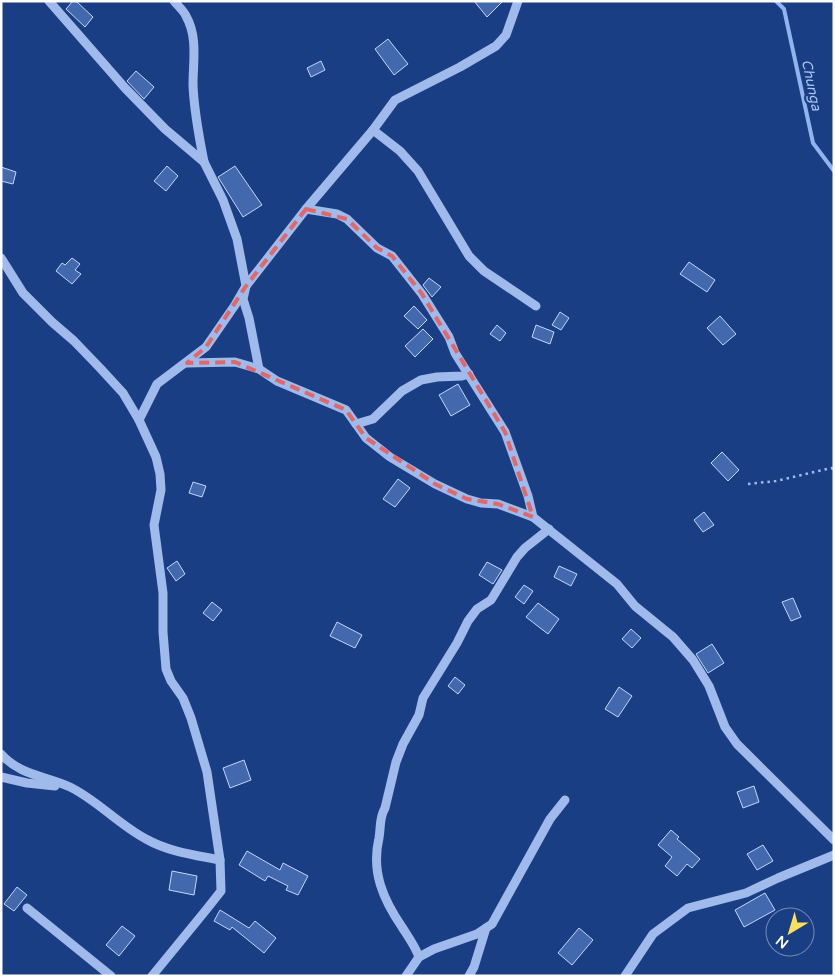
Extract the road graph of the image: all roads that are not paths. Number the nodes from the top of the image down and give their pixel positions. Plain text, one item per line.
1 (49, 1) edge
2 (174, 1) edge
3 (518, 1) edge
4 (372, 130) junction
5 (204, 162) junction
6 (306, 209) junction
7 (1, 258) edge
8 (246, 286) junction
9 (536, 306) dead end
10 (187, 363) junction
11 (258, 369) junction
12 (469, 374) junction
13 (139, 420) junction
14 (356, 424) junction
15 (533, 517) junction
16 (548, 529) junction
17 (1, 754) edge
18 (1, 777) edge
19 (70, 787) junction
20 (565, 800) dead end
21 (834, 840) edge
22 (834, 855) edge
23 (220, 860) junction
24 (27, 908) dead end
25 (486, 928) junction
26 (419, 957) junction
27 (111, 976) edge
28 (152, 976) edge
29 (406, 976) edge
30 (469, 976) edge
31 (625, 976) edge

1 - 5 street
2 - 5 street
3 - 4 street
4 - 6 street
4 - 9 street
5 - 8 street
6 - 8 street
6 - 12 street
7 - 13 street
8 - 10 street
8 - 11 street
10 - 11 street
10 - 13 street
11 - 14 street
12 - 14 street
12 - 15 street
13 - 23 street
14 - 15 street
15 - 16 street
16 - 21 street
16 - 26 street
17 - 19 street
18 - 19 street
19 - 23 street
20 - 25 street
22 - 31 street
23 - 28 street
24 - 27 street
25 - 26 street
25 - 30 street
26 - 29 street

